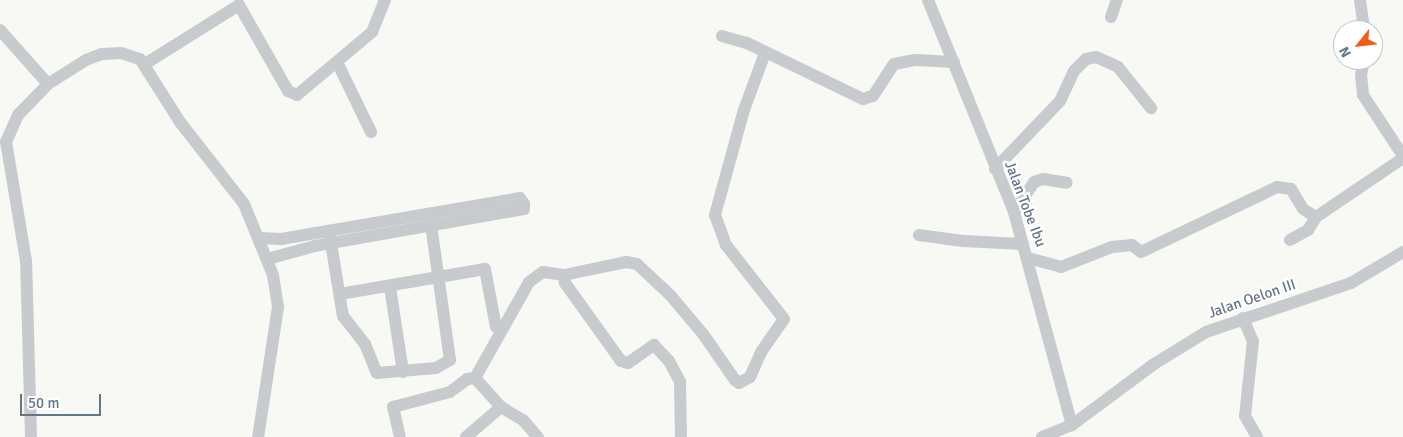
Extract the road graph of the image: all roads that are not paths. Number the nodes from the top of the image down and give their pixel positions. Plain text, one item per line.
1 (385, 0) edge
2 (928, 0) edge
3 (1117, 0) edge
4 (1360, 0) edge
5 (238, 2) edge
6 (1111, 17) dead end
7 (1363, 20) edge
8 (0, 30) edge
9 (722, 36) dead end
10 (765, 53) junction
11 (337, 62) junction
12 (954, 62) junction
13 (145, 64) junction
14 (1362, 70) edge
15 (48, 84) junction
16 (1151, 108) dead end
17 (372, 132) dead end
18 (1403, 157) edge
19 (995, 169) junction
20 (1067, 183) dead end
21 (1014, 212) junction
22 (1316, 217) junction
23 (430, 219) junction
24 (329, 229) junction
25 (919, 235) dead end
26 (260, 238) junction
27 (1290, 240) dead end
28 (331, 244) junction
29 (1023, 244) junction
30 (1403, 252) edge
31 (1028, 258) junction
32 (267, 259) junction
33 (564, 275) junction
34 (438, 278) junction
35 (390, 287) junction
36 (340, 294) junction
37 (1243, 318) junction
38 (496, 327) dead end
39 (403, 372) junction
40 (475, 378) junction
41 (501, 407) junction
42 (1072, 425) junction
43 (31, 437) edge
44 (258, 437) edge
45 (400, 437) edge
46 (466, 437) edge
47 (538, 437) edge
48 (681, 437) edge
49 (1042, 437) edge
50 (1257, 437) edge

1 - 11 street
2 - 12 street, Jalan Tobe Ibu
3 - 6 street
4 - 7 street
5 - 11 street
5 - 13 street
8 - 15 street
9 - 10 street
10 - 12 street
10 - 33 street
11 - 17 street
12 - 19 street, Jalan Tobe Ibu
13 - 15 street
13 - 26 street
14 - 18 street
15 - 43 street
16 - 19 street
18 - 22 street
19 - 21 street, Jalan Tobe Ibu
20 - 21 street
21 - 29 street, Jalan Tobe Ibu
22 - 27 street
22 - 31 street
23 - 23 street
23 - 24 street
23 - 28 street
23 - 34 street
24 - 26 street
24 - 28 street
25 - 29 street
26 - 32 street
28 - 32 street
28 - 36 street
29 - 31 street, Jalan Tobe Ibu
30 - 37 street, Jalan Oelon III
31 - 42 street, Jalan Tobe Ibu
32 - 44 street
33 - 40 street
33 - 48 street
34 - 35 street
34 - 38 street
34 - 39 street
35 - 36 street
35 - 39 street
36 - 39 street
37 - 42 street, Jalan Oelon III
37 - 50 street
40 - 41 street
40 - 45 street
41 - 46 street
41 - 47 street
42 - 49 street, Jalan Oelon III

